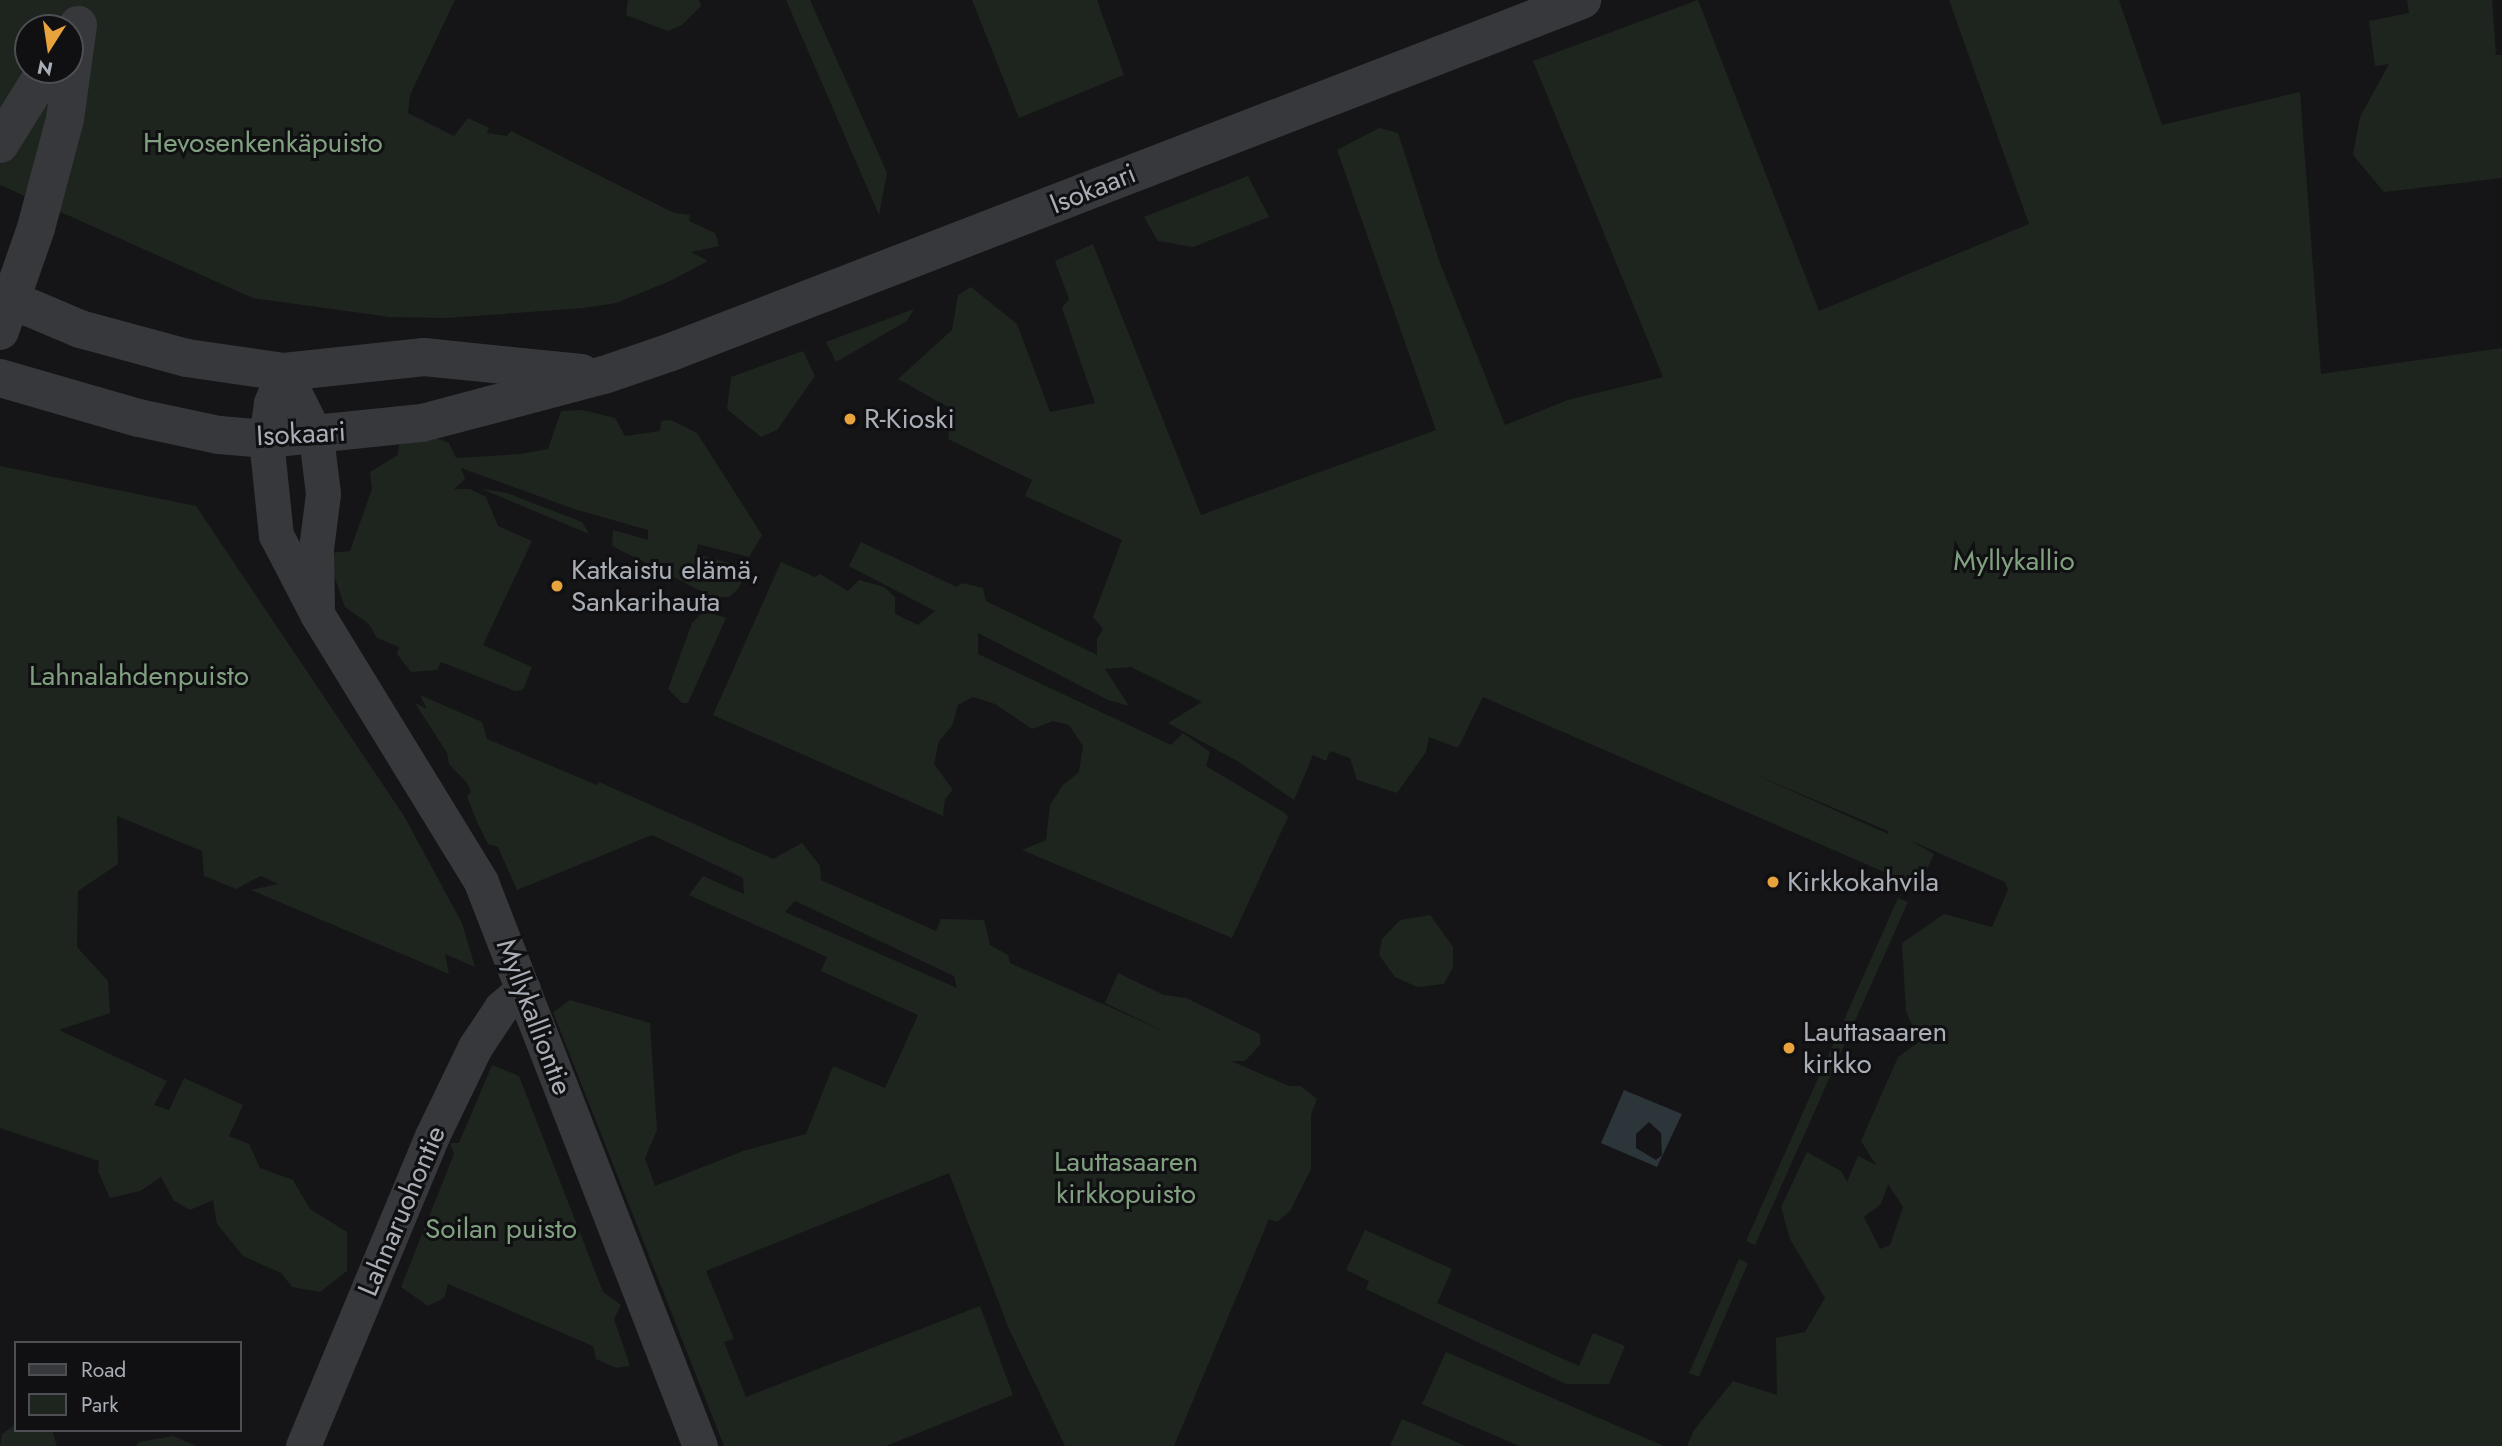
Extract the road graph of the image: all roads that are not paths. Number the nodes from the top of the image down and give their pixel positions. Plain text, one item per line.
1 (1582, 0) edge
2 (37, 84) edge
3 (70, 84) edge
4 (0, 144) edge
5 (4, 308) edge
6 (284, 372) junction
7 (604, 375) junction
8 (0, 378) edge
9 (316, 436) junction
10 (267, 439) junction
11 (317, 614) junction
12 (523, 989) junction
13 (303, 1446) edge
14 (700, 1446) edge

1 - 7 street, Isokaari
2 - 4 street
3 - 5 street
5 - 6 street, Isokaari
6 - 7 street, Isokaari
6 - 9 street
6 - 10 street, Myllykalliontie
7 - 9 street, Isokaari
8 - 10 street, Isokaari
9 - 10 street, Isokaari
9 - 11 street
10 - 11 street, Myllykalliontie
11 - 12 street, Myllykalliontie
12 - 13 street, Lahnaruohontie
12 - 14 street, Myllykalliontie

